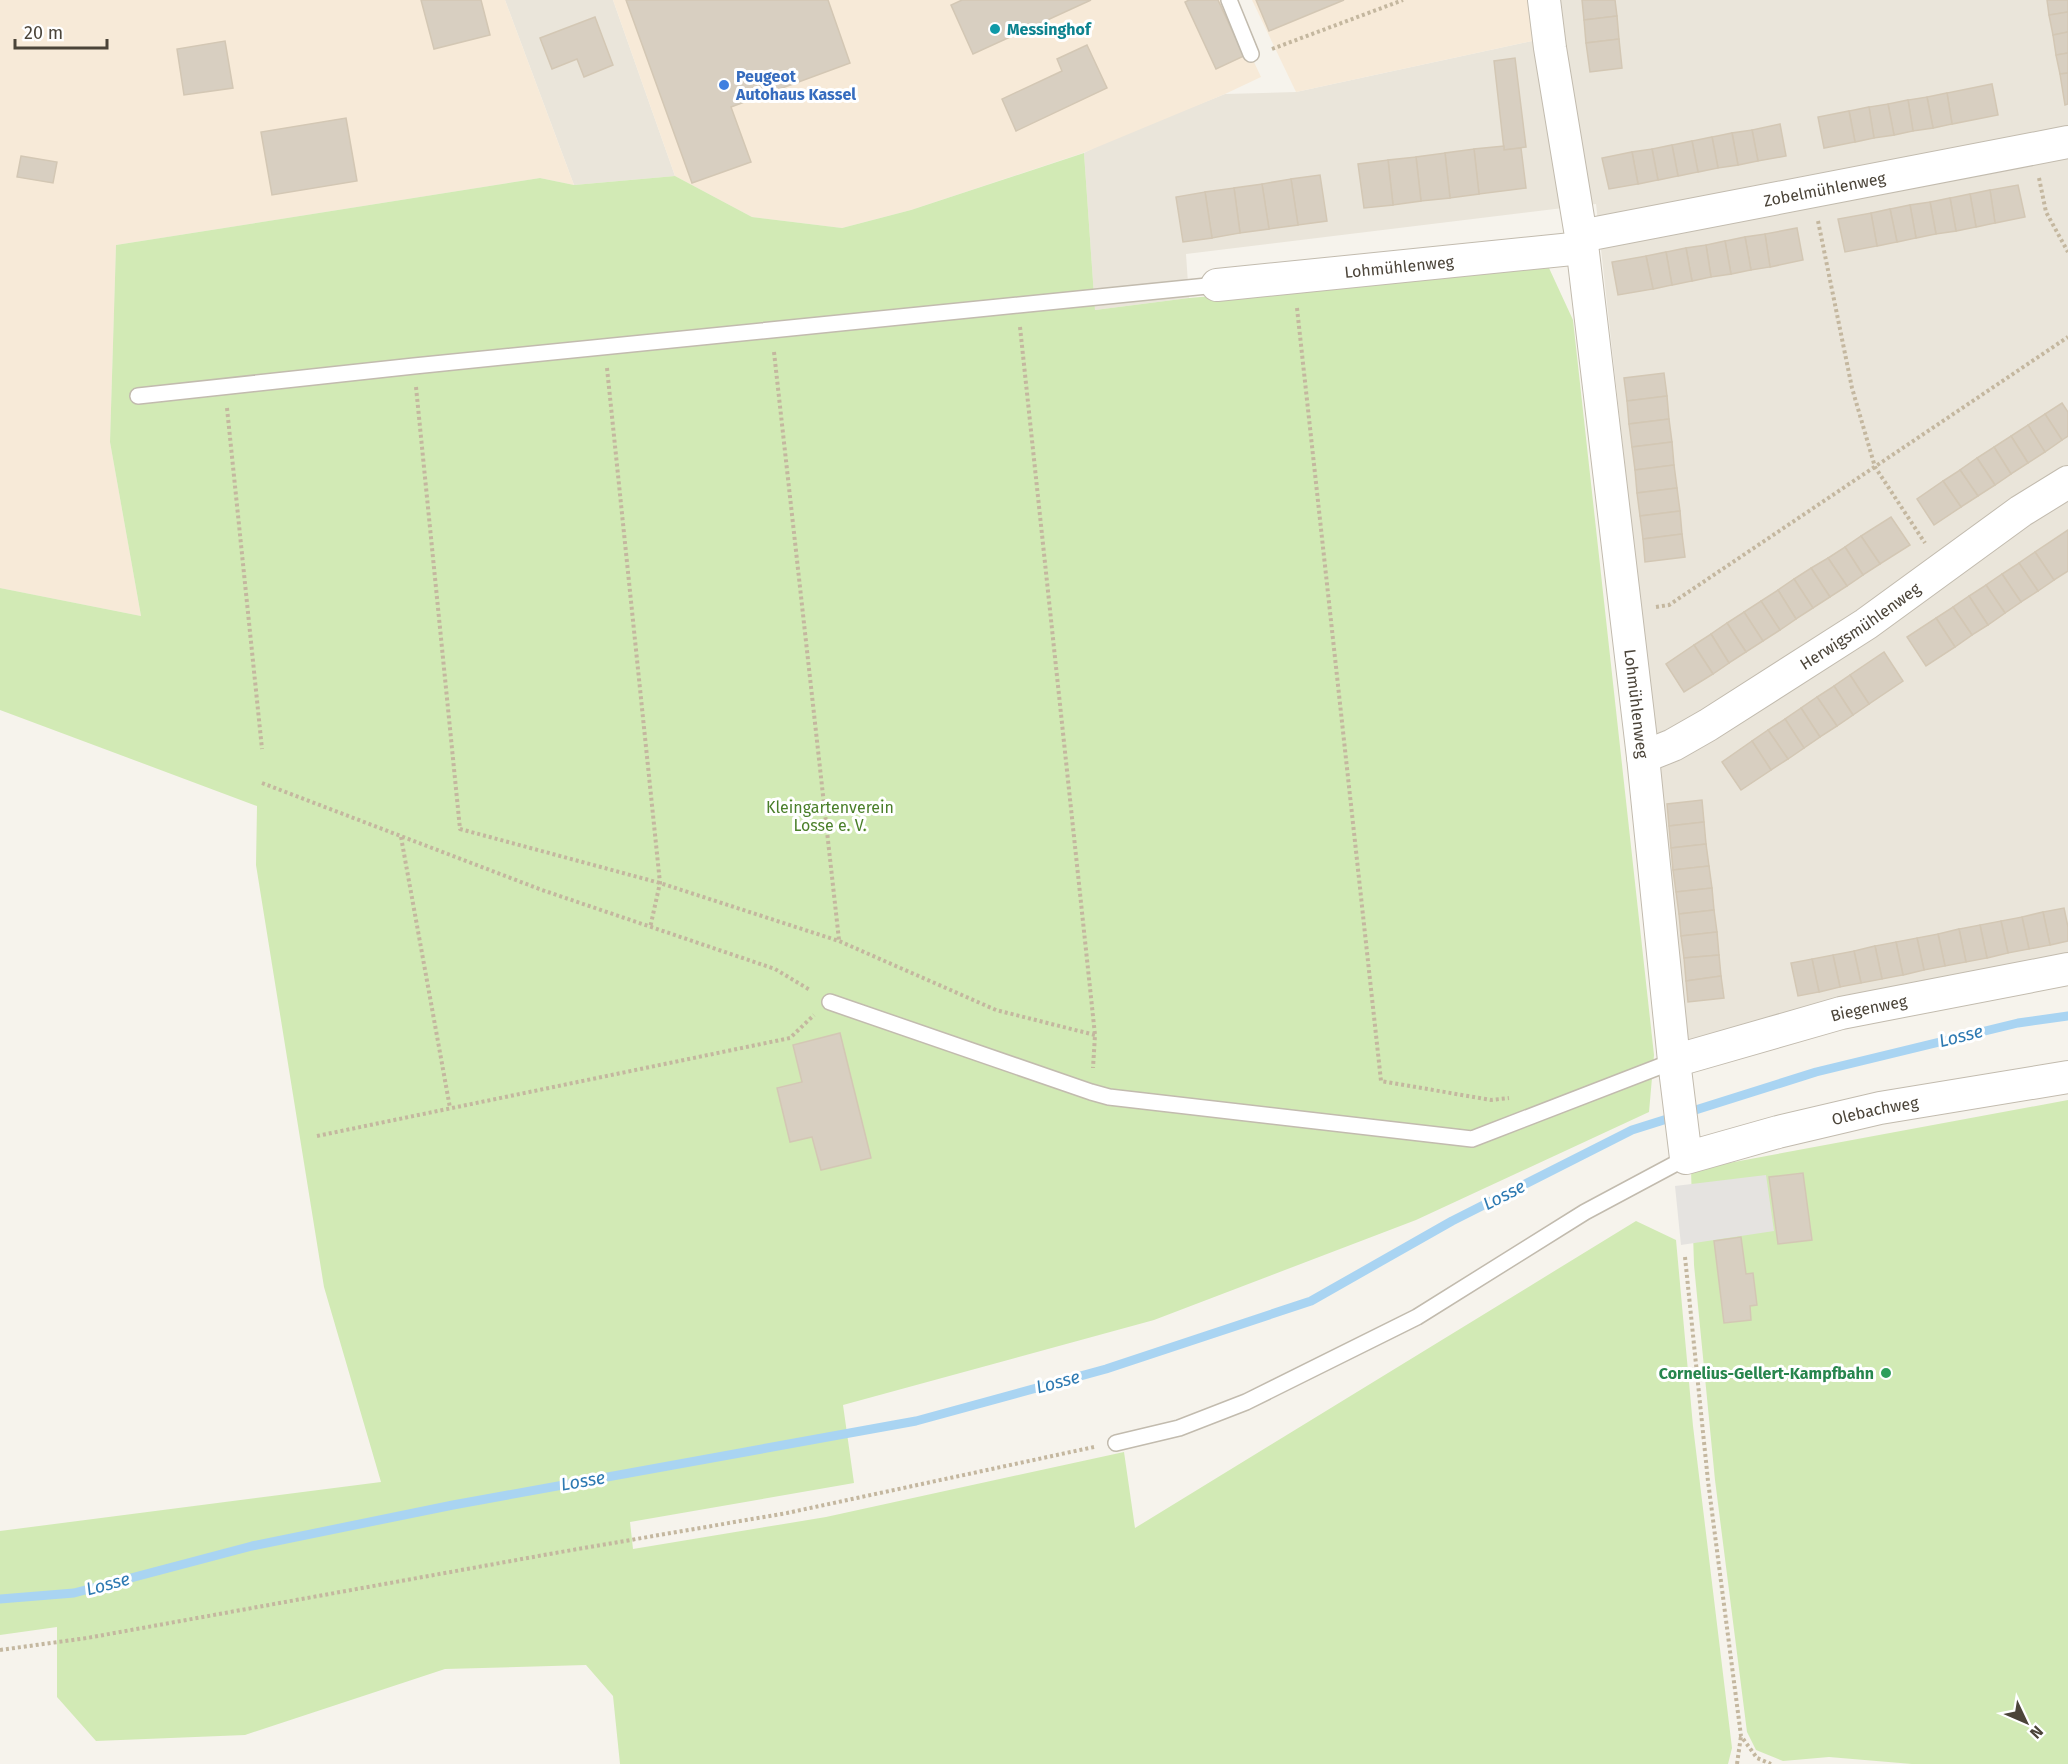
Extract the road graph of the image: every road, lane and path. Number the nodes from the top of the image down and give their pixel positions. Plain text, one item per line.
1 (1229, 0) edge
2 (1403, 0) edge
3 (1544, 0) edge
4 (1251, 54) joint
5 (2068, 142) edge
6 (2033, 149) junction
7 (1812, 191) junction
8 (1582, 242) junction
9 (2068, 252) edge
10 (1294, 277) junction
11 (1217, 285) joint
12 (1018, 305) junction
13 (772, 330) junction
14 (2068, 337) edge
15 (605, 346) junction
16 (414, 366) junction
17 (224, 386) junction
18 (138, 396) dead end
19 (1875, 466) junction
20 (2068, 482) edge
21 (1942, 569) junction
22 (1626, 611) junction
23 (262, 748) dead end
24 (1643, 757) junction
25 (262, 783) dead end
26 (401, 836) junction
27 (660, 883) junction
28 (650, 928) junction
29 (839, 941) junction
30 (2068, 969) edge
31 (830, 1002) junction
32 (1095, 1035) junction
33 (1675, 1070) junction
34 (2068, 1077) edge
35 (1091, 1092) junction
36 (1512, 1098) dead end
37 (450, 1108) junction
38 (317, 1136) dead end
39 (1685, 1150) junction
40 (1685, 1257) dead end
41 (1116, 1443) joint
42 (0, 1650) edge
43 (1741, 1736) junction
44 (1737, 1764) edge
45 (1772, 1764) edge

1 - 4 lane
2 - 4 path
3 - 8 street, Lohmühlenweg
5 - 6 street, Zobelmühlenweg
6 - 7 street, Zobelmühlenweg
6 - 9 path
7 - 8 street, Zobelmühlenweg
7 - 19 path
8 - 10 street, Lohmühlenweg
8 - 22 street, Lohmühlenweg
10 - 11 street, Lohmühlenweg
10 - 36 path
11 - 12 lane
12 - 13 lane
12 - 32 path
13 - 15 lane
13 - 29 path
14 - 19 path
15 - 16 lane
15 - 27 path
16 - 17 lane
16 - 27 path
17 - 18 lane
17 - 23 path
19 - 21 path
19 - 22 path
20 - 21 street, Herwigsmühlenweg
21 - 24 street, Herwigsmühlenweg
22 - 24 street, Lohmühlenweg
24 - 33 street, Lohmühlenweg
25 - 26 path
26 - 28 path
26 - 37 path
27 - 28 path
27 - 29 path
28 - 31 path
29 - 32 path
30 - 33 street, Biegenweg
31 - 35 lane
31 - 37 path
32 - 35 path
33 - 35 lane
33 - 39 street, Lohmühlenweg
34 - 39 street, Olebachweg
37 - 38 path
39 - 41 lane
40 - 43 path
41 - 42 path
43 - 44 path
43 - 45 path

